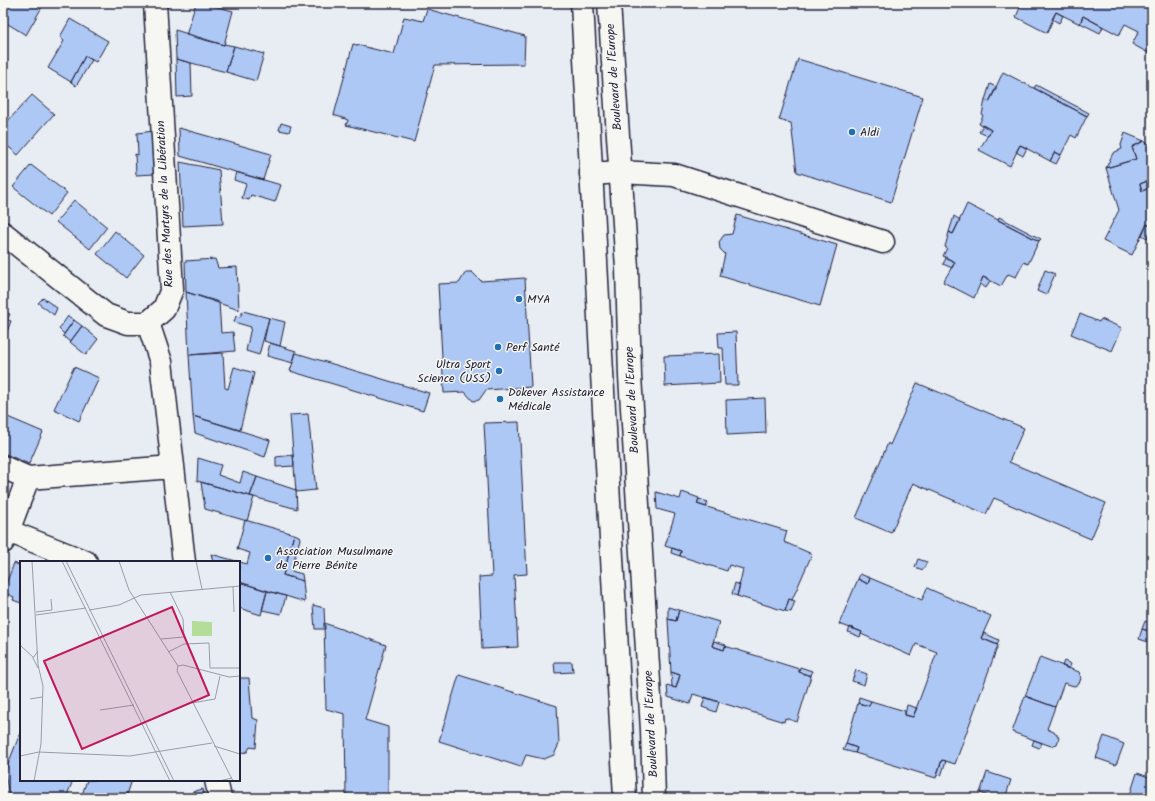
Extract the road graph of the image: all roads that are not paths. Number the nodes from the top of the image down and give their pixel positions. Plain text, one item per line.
1 (155, 3) edge
2 (582, 3) edge
3 (609, 3) edge
4 (620, 172) junction
5 (591, 174) junction
6 (3, 233) edge
7 (883, 242) dead end
8 (148, 323) junction
9 (3, 467) edge
10 (173, 467) junction
11 (28, 478) junction
12 (5, 537) edge
13 (83, 561) edge
14 (184, 561) edge
15 (216, 781) edge
16 (220, 798) edge
17 (625, 798) edge
18 (654, 798) edge

1 - 8 main road, Rue des Martyrs de la Libération
2 - 5 main road
3 - 4 main road, Boulevard de l'Europe
4 - 5 main road
4 - 7 main road
4 - 18 main road, Boulevard de l'Europe
5 - 17 main road
6 - 8 main road
8 - 10 main road
9 - 11 main road
10 - 11 main road
10 - 14 main road
11 - 12 main road
12 - 13 main road
15 - 16 main road

